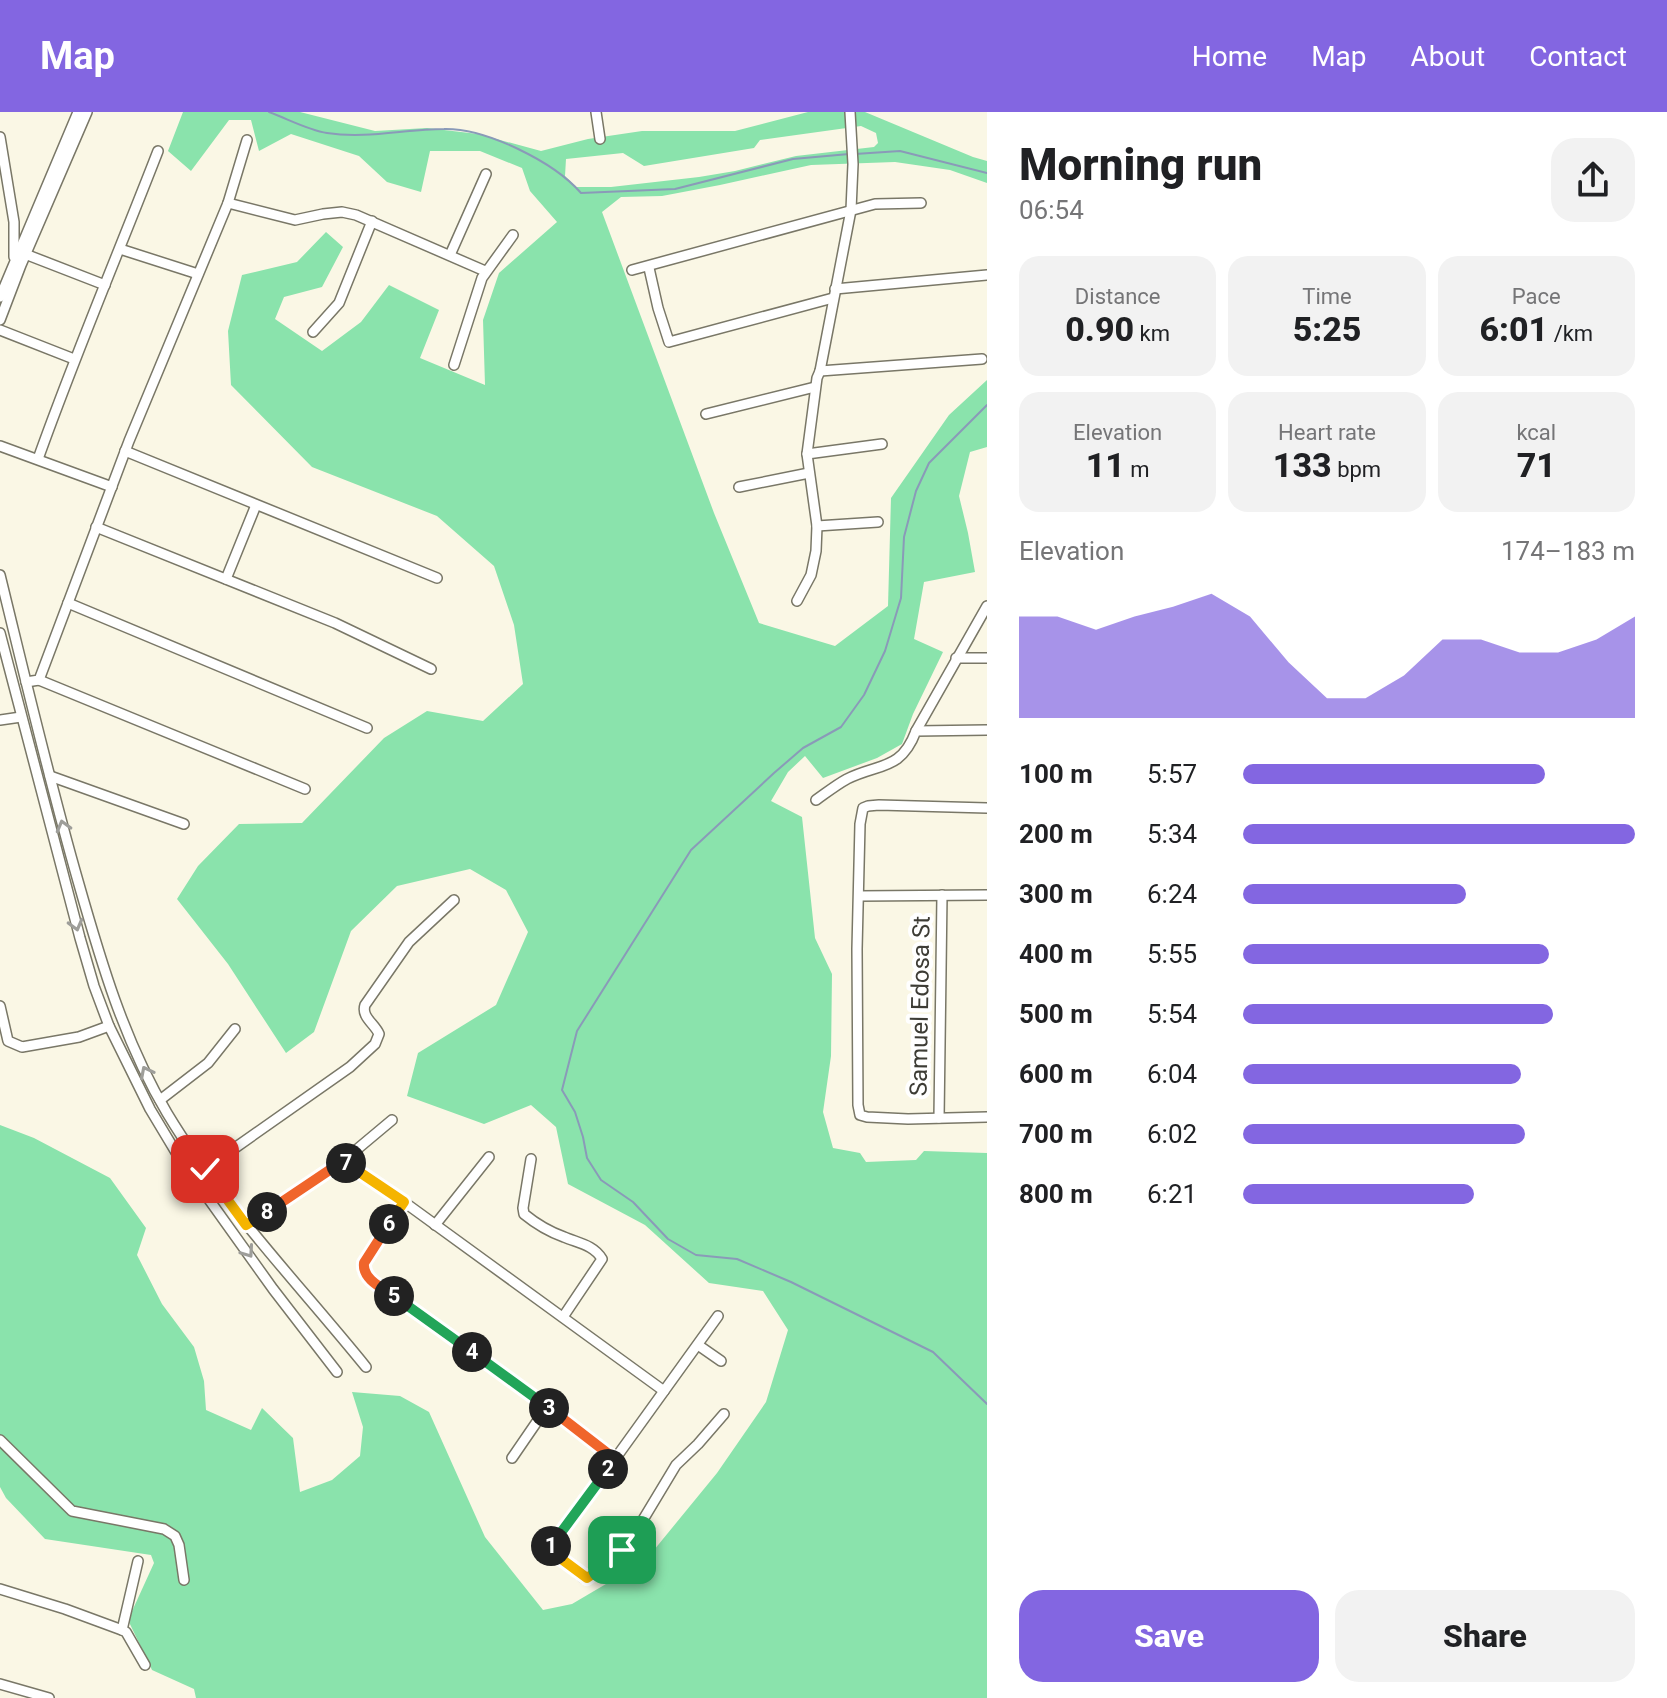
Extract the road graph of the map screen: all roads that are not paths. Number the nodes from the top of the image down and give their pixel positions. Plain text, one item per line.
1 (78, 112) edge
2 (87, 112) edge
3 (596, 112) edge
4 (850, 112) edge
5 (0, 137) edge
6 (600, 139) dead end
7 (247, 140) dead end
8 (158, 151) dead end
9 (486, 174) dead end
10 (228, 203) junction
11 (921, 203) dead end
12 (851, 210) junction
13 (372, 221) junction
14 (513, 235) dead end
15 (120, 249) junction
16 (25, 254) junction
17 (450, 255) junction
18 (13, 264) junction
19 (649, 268) dead end
20 (632, 270) dead end
21 (485, 271) junction
22 (198, 274) junction
23 (987, 275) edge
24 (105, 285) junction
25 (834, 294) junction
26 (0, 297) edge
27 (0, 320) edge
28 (0, 330) edge
29 (313, 332) dead end
30 (74, 359) junction
31 (982, 359) dead end
32 (454, 365) dead end
33 (820, 371) junction
34 (815, 387) junction
35 (706, 414) dead end
36 (882, 444) dead end
37 (0, 446) edge
38 (125, 451) junction
39 (807, 454) junction
40 (38, 459) junction
41 (809, 473) junction
42 (112, 487) junction
43 (739, 487) dead end
44 (256, 505) junction
45 (878, 522) dead end
46 (817, 526) junction
47 (96, 527) junction
48 (0, 575) edge
49 (437, 578) dead end
50 (226, 579) junction
51 (797, 601) dead end
52 (68, 603) junction
53 (987, 606) edge
54 (0, 633) edge
55 (956, 658) junction
56 (987, 658) edge
57 (431, 669) dead end
58 (39, 680) junction
59 (26, 682) junction
60 (21, 717) junction
61 (0, 720) edge
62 (367, 728) dead end
63 (987, 730) edge
64 (916, 731) junction
65 (44, 752) junction
66 (31, 755) junction
67 (50, 776) junction
68 (305, 789) dead end
69 (816, 800) dead end
70 (987, 808) edge
71 (184, 824) dead end
72 (942, 895) junction
73 (987, 895) edge
74 (859, 896) junction
75 (454, 900) dead end
76 (0, 1006) edge
77 (109, 1026) junction
78 (235, 1029) dead end
79 (160, 1100) junction
80 (987, 1117) edge
81 (939, 1118) junction
82 (392, 1120) dead end
83 (489, 1157) dead end
84 (531, 1159) dead end
85 (343, 1161) junction
86 (205, 1169) junction
87 (404, 1202) junction
88 (246, 1225) junction
89 (435, 1225) junction
90 (305, 1294) junction
91 (289, 1308) junction
92 (718, 1316) dead end
93 (563, 1317) junction
94 (698, 1345) junction
95 (721, 1361) dead end
96 (366, 1367) dead end
97 (337, 1372) dead end
98 (664, 1391) junction
99 (547, 1407) junction
100 (724, 1414) dead end
101 (0, 1440) edge
102 (512, 1458) dead end
103 (615, 1459) junction
104 (138, 1561) dead end
105 (184, 1580) dead end
106 (0, 1589) edge
107 (122, 1630) junction
108 (145, 1665) dead end
109 (0, 1684) edge
110 (49, 1698) edge

1 - 18 street
2 - 16 street
3 - 6 street
4 - 12 street
5 - 18 street
7 - 10 street
8 - 15 street
9 - 17 street
10 - 13 street
10 - 22 street
11 - 12 street
12 - 20 street
12 - 25 street
13 - 17 street
13 - 29 street
14 - 21 street
15 - 22 street
15 - 24 street
16 - 24 street
16 - 27 street
17 - 21 street
18 - 26 street
19 - 25 street
21 - 32 street
22 - 38 street
23 - 25 street
24 - 30 street
25 - 33 street
28 - 30 street
30 - 40 street
31 - 33 street
33 - 34 street
34 - 35 street
34 - 39 street
36 - 39 street
37 - 40 street
38 - 42 street
38 - 44 street
39 - 41 street
40 - 42 street
41 - 43 street
41 - 46 street
42 - 47 street
44 - 49 street
44 - 50 street
45 - 46 street
46 - 51 street
47 - 50 street
47 - 52 street
48 - 59 street
50 - 57 street
52 - 58 street
52 - 62 street
53 - 55 street
54 - 60 street
55 - 56 street
55 - 64 street
58 - 59 street
58 - 68 street
59 - 65 street
60 - 61 street
60 - 66 street
63 - 64 street
64 - 69 street
65 - 66 street
65 - 67 street
66 -> 77 street
67 - 71 street
79 -> 67 street
70 - 74 street
72 - 73 street
72 - 74 street
72 - 81 street, Samuel Edosa St
74 - 81 street
75 - 86 street
76 - 77 street
77 -> 91 street
78 - 79 street
79 - 86 street
80 - 81 street
82 - 85 street
83 - 89 street
84 - 93 street
85 - 87 street
85 - 88 street
86 - 88 street
87 - 89 street
87 - 99 street
88 - 90 street
89 - 93 street
90 - 91 street
90 - 96 street
91 - 97 street
92 - 94 street
93 - 98 street
94 - 95 street
94 - 98 street
98 - 103 street
99 - 102 street
99 - 103 street
100 - 103 street
101 - 105 street
104 - 107 street
106 - 107 street
107 - 108 street
109 - 110 street

